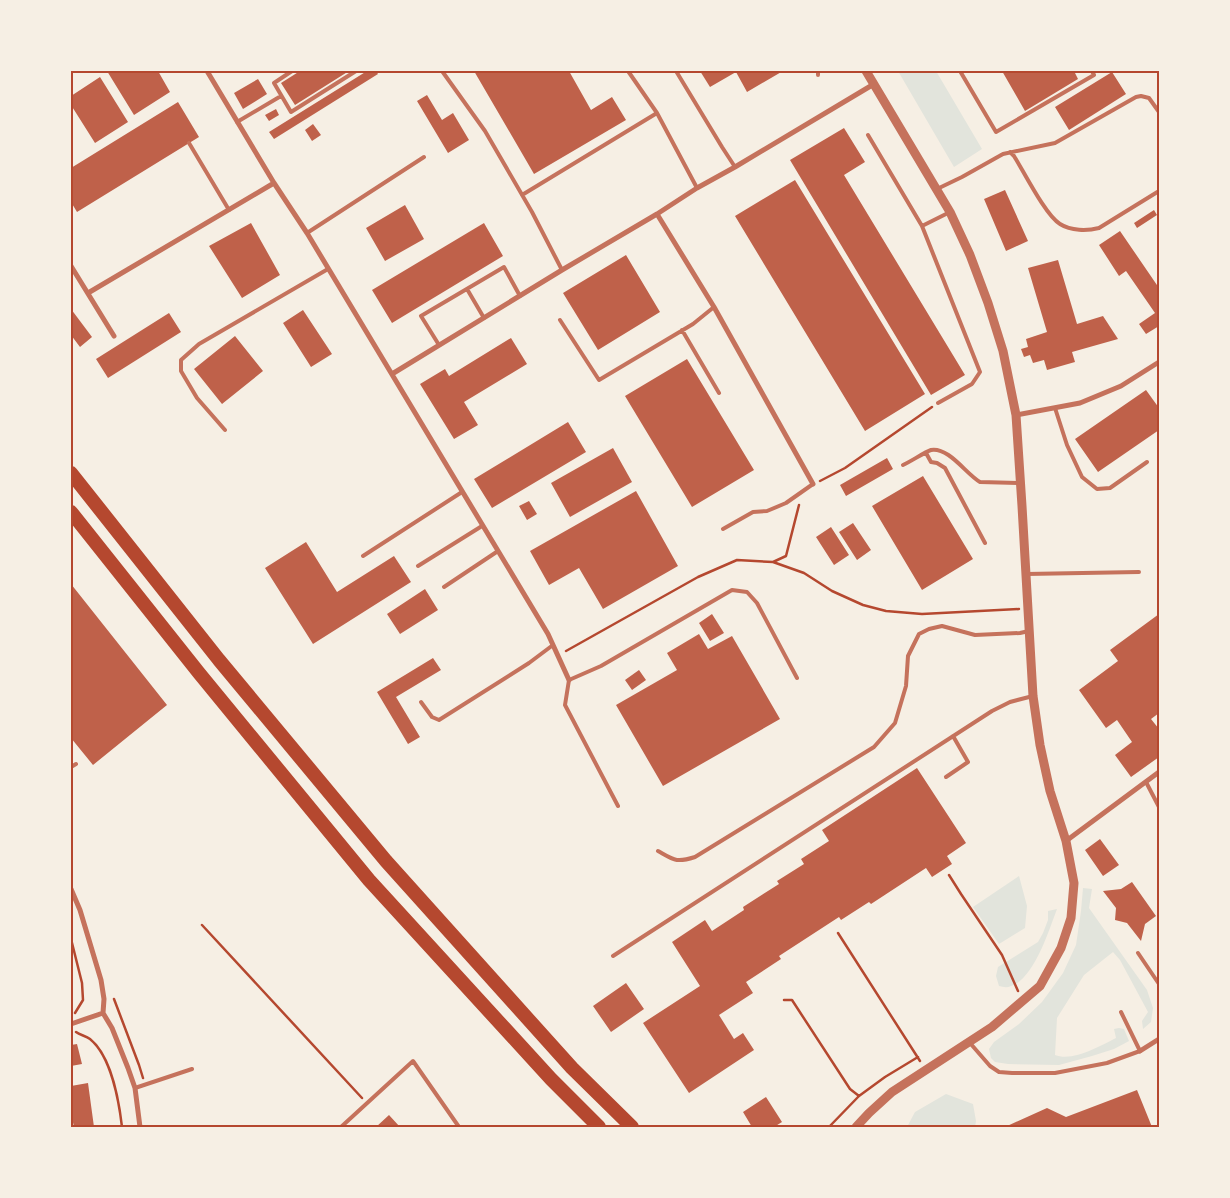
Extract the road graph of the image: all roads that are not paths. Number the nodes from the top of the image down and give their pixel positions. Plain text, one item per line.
1 (207, 71) edge
2 (292, 71) edge
3 (356, 71) edge
4 (442, 71) edge
5 (628, 71) edge
6 (676, 71) edge
7 (866, 71) edge
8 (960, 71) edge
9 (1092, 71) edge
10 (874, 84) junction
11 (281, 96) junction
12 (1159, 112) edge
13 (657, 114) junction
14 (238, 122) junction
15 (868, 135) dead end
16 (189, 143) dead end
17 (1010, 152) junction
18 (424, 157) dead end
19 (736, 166) junction
20 (274, 183) junction
21 (697, 188) junction
22 (937, 189) junction
23 (1159, 191) edge
24 (522, 195) junction
25 (229, 210) junction
26 (950, 212) junction
27 (657, 214) junction
28 (922, 226) junction
29 (306, 233) junction
30 (71, 266) edge
31 (328, 269) junction
32 (562, 270) junction
33 (468, 289) junction
34 (88, 293) junction
35 (520, 296) junction
36 (714, 307) junction
37 (484, 318) junction
38 (560, 320) dead end
39 (682, 330) junction
40 (114, 336) dead end
41 (439, 345) junction
42 (1159, 362) edge
43 (392, 374) junction
44 (719, 393) dead end
45 (938, 403) road end
46 (1055, 408) junction
47 (1016, 414) junction
48 (225, 430) dead end
49 (926, 453) junction
50 (1147, 462) dead end
51 (903, 466) dead end
52 (71, 473) edge
53 (1021, 483) junction
54 (813, 484) joint
55 (462, 492) junction
56 (71, 512) edge
57 (482, 526) junction
58 (723, 529) dead end
59 (985, 543) dead end
60 (498, 551) junction
61 (363, 556) dead end
62 (418, 566) dead end
63 (1139, 572) dead end
64 (1026, 574) junction
65 (444, 587) dead end
66 (1029, 631) junction
67 (553, 645) junction
68 (797, 678) dead end
69 (569, 680) junction
70 (1033, 696) junction
71 (421, 702) dead end
72 (953, 736) junction
73 (76, 764) dead end
74 (71, 767) edge
75 (1159, 772) edge
76 (946, 777) dead end
77 (1146, 782) junction
78 (618, 806) dead end
79 (1159, 807) edge
80 (1066, 841) junction
81 (658, 851) dead end
82 (71, 889) edge
83 (1138, 953) dead end
84 (613, 956) dead end
85 (1159, 984) edge
86 (1121, 1012) dead end
87 (103, 1013) junction
88 (72, 1024) edge
89 (1159, 1039) edge
90 (970, 1043) junction
91 (1140, 1051) junction
92 (192, 1069) dead end
93 (135, 1088) junction
94 (140, 1127) edge
95 (342, 1127) edge
96 (459, 1127) edge
97 (599, 1127) edge
98 (632, 1127) edge
99 (856, 1127) edge

1 - 14 street
2 - 11 lane
3 - 11 lane
4 - 24 lane
5 - 13 lane
6 - 19 lane
7 - 10 street
8 - 9 lane
10 - 19 street
10 - 22 street
11 - 14 lane
12 - 17 lane
13 - 21 lane
13 - 24 lane
14 - 20 street
15 - 28 lane
16 - 25 lane
17 - 22 lane
17 - 23 lane
18 - 29 lane
19 - 21 street
20 - 25 street
20 - 29 street
21 - 27 street
22 - 26 street
24 - 32 lane
25 - 34 street
26 - 28 lane
26 - 47 street
27 - 32 street
27 - 36 street
28 - 45 lane
29 - 31 street
30 - 34 street
31 - 43 street
31 - 48 lane
32 - 35 street
33 - 35 lane
33 - 37 lane
33 - 41 lane
34 - 40 street
35 - 37 street
36 - 39 lane
36 - 54 street
37 - 41 street
38 - 39 lane
39 - 44 lane
41 - 43 street
42 - 46 street
43 - 55 street
46 - 47 street
46 - 50 lane
47 - 53 street
49 - 51 lane
49 - 53 lane
49 - 59 lane
52 - 98 highway
53 - 64 street
54 - 58 lane
55 - 57 street
55 - 61 lane
56 - 97 highway
57 - 60 street
57 - 62 lane
60 - 65 lane
60 - 67 street
63 - 64 lane
64 - 66 street
66 - 70 street
66 - 81 lane
67 - 69 street
67 - 71 lane
68 - 69 lane
69 - 78 lane
70 - 72 lane
70 - 80 street
72 - 76 lane
72 - 84 lane
73 - 74 lane
75 - 77 street
77 - 79 lane
77 - 80 street
80 - 90 street
82 - 87 street
83 - 85 lane
86 - 91 lane
87 - 88 street
87 - 93 street
89 - 91 street
90 - 91 lane
90 - 99 street
92 - 93 lane
93 - 94 street
95 - 96 lane

